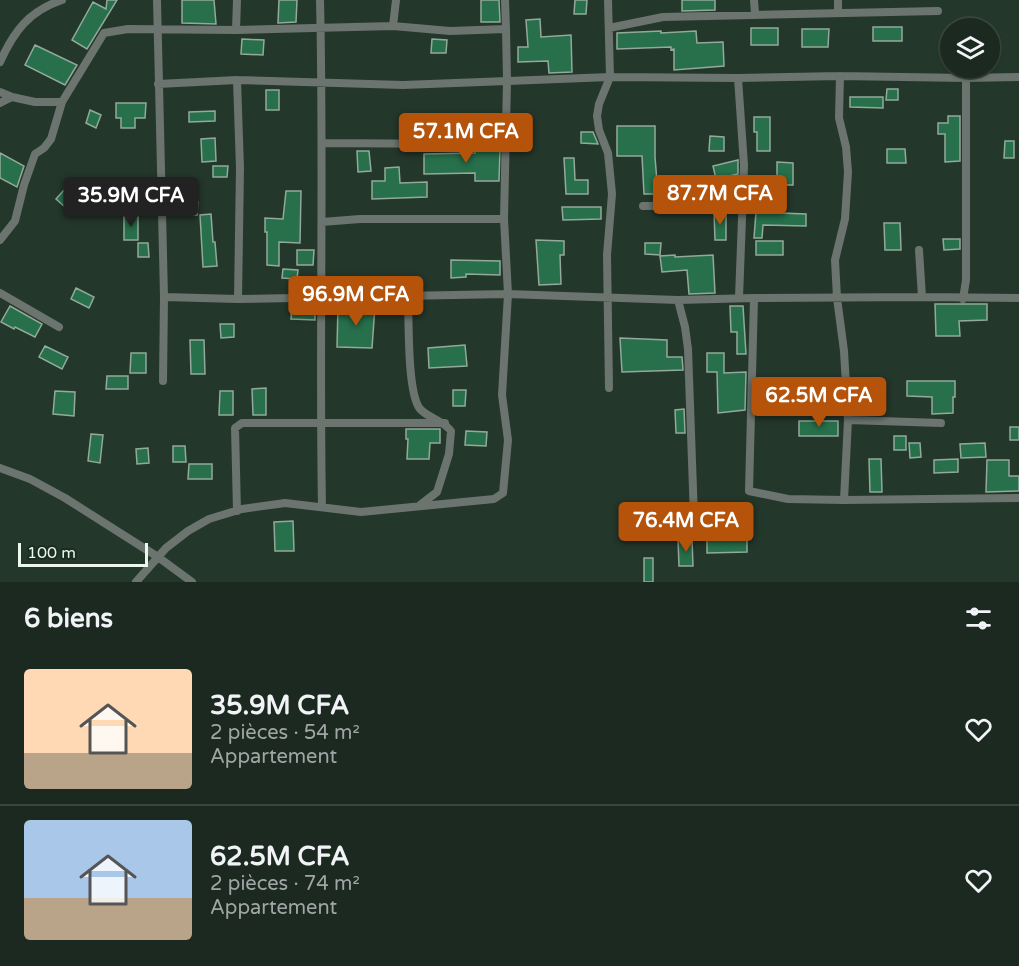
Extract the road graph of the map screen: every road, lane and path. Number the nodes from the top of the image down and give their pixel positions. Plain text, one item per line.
1 (63, 0) edge
2 (157, 0) edge
3 (237, 0) edge
4 (320, 0) edge
5 (396, 0) edge
6 (505, 0) edge
7 (608, 0) edge
8 (754, 0) edge
9 (838, 0) edge
10 (938, 11) dead end
11 (838, 12) junction
12 (755, 14) junction
13 (393, 27) junction
14 (609, 28) junction
15 (157, 29) junction
16 (320, 29) junction
17 (506, 29) junction
18 (236, 30) junction
19 (0, 62) edge
20 (840, 76) junction
21 (610, 77) junction
22 (1000, 77) edge
23 (1019, 77) edge
24 (738, 78) junction
25 (940, 78) edge
26 (966, 78) edge
27 (237, 80) junction
28 (507, 81) junction
29 (322, 82) junction
30 (158, 84) junction
31 (0, 92) edge
32 (12, 97) junction
33 (62, 102) junction
34 (0, 103) edge
35 (322, 143) junction
36 (461, 144) dead end
37 (642, 206) dead end
38 (743, 206) junction
39 (504, 219) junction
40 (322, 222) junction
41 (0, 240) edge
42 (919, 250) dead end
43 (0, 293) edge
44 (508, 294) junction
45 (408, 296) junction
46 (164, 297) junction
47 (922, 297) junction
48 (321, 298) junction
49 (740, 298) junction
50 (754, 298) junction
51 (837, 298) junction
52 (1019, 298) edge
53 (238, 299) junction
54 (608, 299) junction
55 (963, 299) junction
56 (678, 300) junction
57 (59, 327) dead end
58 (163, 381) dead end
59 (609, 388) dead end
60 (848, 420) junction
61 (445, 423) junction
62 (941, 423) dead end
63 (320, 424) junction
64 (0, 468) edge
65 (1019, 498) edge
66 (844, 500) junction
67 (419, 506) junction
68 (322, 507) junction
69 (237, 510) junction
70 (694, 517) dead end
71 (158, 557) junction
72 (136, 582) edge
73 (192, 582) edge

1 - 19 street
2 - 15 street
3 - 18 street
4 - 16 street
5 - 13 street
6 - 17 street
7 - 14 street
8 - 12 street
9 - 11 street
10 - 11 street
11 - 12 street
12 - 14 street
13 - 16 street
13 - 17 street
14 - 21 street
15 - 18 street
15 - 30 street
15 - 33 street
16 - 18 street
16 - 29 street
17 - 28 street
20 - 24 street
20 - 25 street
20 - 51 street
21 - 24 street
21 - 28 street
21 - 54 street
22 - 23 street
24 - 38 street
26 - 55 street
27 - 29 street
27 - 30 street
27 - 53 street
28 - 29 street
28 - 39 street
29 - 35 street
30 - 46 street
31 - 32 street
32 - 33 street
32 - 34 street
33 - 41 street
35 - 36 street
35 - 40 street
37 - 38 street
38 - 49 street
39 - 40 street
39 - 44 street
40 - 48 street
42 - 47 street
43 - 57 street
44 - 45 street
44 - 54 street
44 - 67 street
45 - 48 street
45 - 61 street
46 - 53 street
46 - 58 street
47 - 51 street
47 - 55 street
48 - 53 street
48 - 63 street
49 - 50 street
49 - 56 street
50 - 51 street
50 - 66 street
51 - 60 street
52 - 55 street
54 - 56 street
54 - 59 street
56 - 70 street
60 - 62 street
60 - 66 street
61 - 63 street
61 - 67 street
63 - 68 street
63 - 69 street
64 - 71 street
65 - 66 street
67 - 68 street
68 - 69 street
69 - 71 street
71 - 72 street
71 - 73 street

